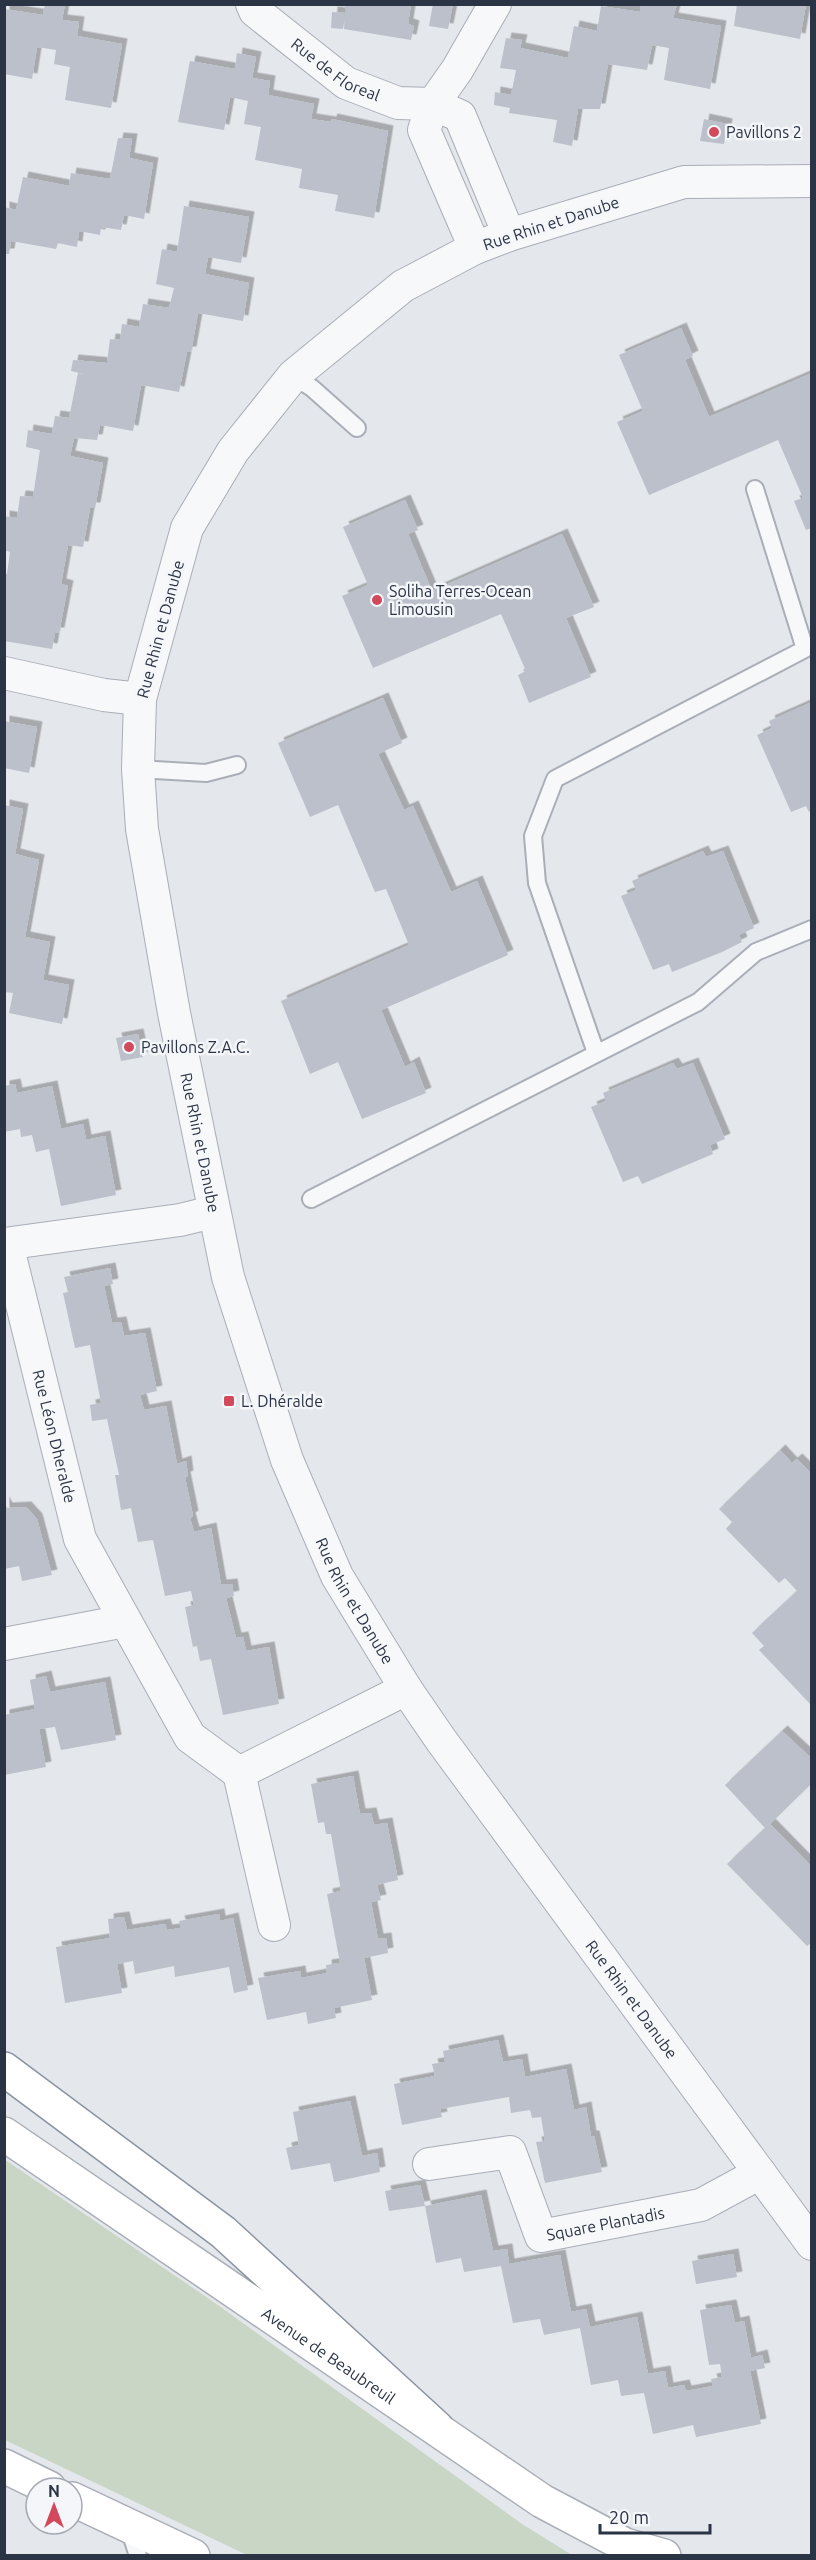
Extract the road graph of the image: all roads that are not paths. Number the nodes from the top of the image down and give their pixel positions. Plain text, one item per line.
1 (252, 4) edge
2 (495, 4) edge
3 (433, 104) junction
4 (812, 181) edge
5 (509, 235) junction
6 (475, 248) junction
7 (293, 376) junction
8 (357, 428) dead end
9 (755, 489) dead end
10 (4, 674) edge
11 (140, 699) junction
12 (237, 765) dead end
13 (138, 769) junction
14 (812, 929) edge
15 (596, 1053) junction
16 (311, 1199) dead end
17 (213, 1212) junction
18 (6, 1244) edge
19 (125, 1621) junction
20 (4, 1644) edge
21 (406, 1689) junction
22 (239, 1773) junction
23 (274, 1925) dead end
24 (4, 2069) edge
25 (4, 2134) edge
26 (429, 2164) dead end
27 (760, 2173) junction
28 (812, 2244) edge
29 (438, 2428) junction
30 (4, 2466) edge
31 (24, 2476) edge
32 (84, 2507) edge
33 (133, 2542) edge
34 (194, 2556) edge
35 (664, 2556) edge

1 - 3 street, Rue de Floreal
2 - 3 street
3 - 5 street
3 - 6 street
4 - 5 street, Rue Rhin et Danube
5 - 6 street, Rue Rhin et Danube
6 - 7 street, Rue Rhin et Danube
7 - 8 lane
7 - 11 street, Rue Rhin et Danube
9 - 15 lane
10 - 11 street
11 - 13 street, Rue Rhin et Danube
12 - 13 lane
13 - 17 street, Rue Rhin et Danube
14 - 15 lane
15 - 16 lane
17 - 18 street, Rue Léon Dheralde
17 - 21 street, Rue Rhin et Danube
18 - 19 street, Rue Léon Dheralde
19 - 20 street
19 - 22 street, Rue Léon Dheralde
21 - 22 street
21 - 27 street, Rue Rhin et Danube
22 - 23 street
24 - 29 main road
25 - 29 main road, Avenue de Beaubreuil
26 - 27 street, Square Plantadis
27 - 28 street, Rue Rhin et Danube
29 - 35 main road, Avenue de Beaubreuil
30 - 31 main road
32 - 33 main road
33 - 34 main road

